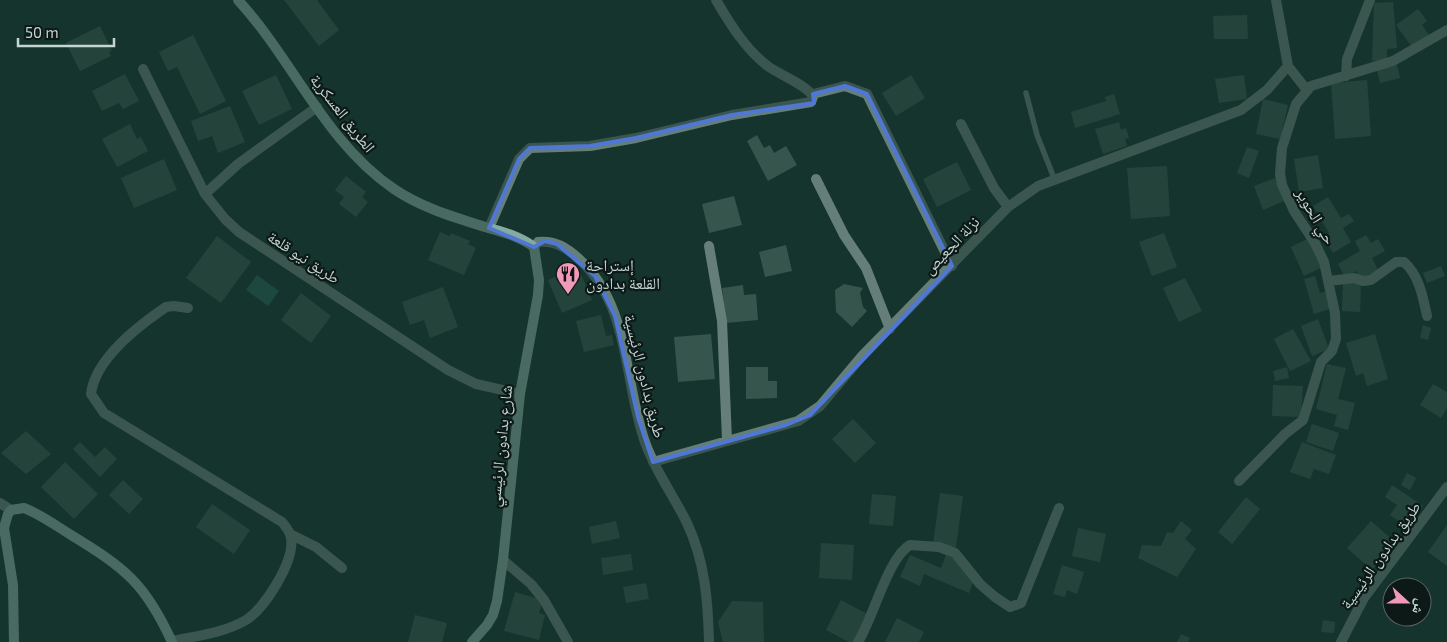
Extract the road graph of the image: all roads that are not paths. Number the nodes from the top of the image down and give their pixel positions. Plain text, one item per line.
1 (238, 0) edge
2 (716, 0) edge
3 (1276, 0) edge
4 (1370, 0) edge
5 (1447, 30) edge
6 (1288, 66) junction
7 (143, 70) dead end
8 (1346, 76) junction
9 (1306, 89) junction
10 (813, 94) junction
11 (1026, 94) dead end
12 (318, 107) junction
13 (961, 124) dead end
14 (1054, 178) junction
15 (816, 179) dead end
16 (205, 194) junction
17 (1008, 207) junction
18 (489, 228) junction
19 (709, 246) dead end
20 (534, 247) junction
21 (952, 266) junction
22 (1329, 281) junction
23 (188, 308) dead end
24 (1427, 316) dead end
25 (890, 329) junction
26 (520, 394) junction
27 (727, 440) junction
28 (653, 462) junction
29 (1239, 481) dead end
30 (1447, 487) edge
31 (0, 503) edge
32 (1059, 508) dead end
33 (11, 510) junction
34 (290, 534) junction
35 (504, 560) junction
36 (342, 568) dead end
37 (13, 641) edge
38 (172, 641) edge
39 (472, 642) edge
40 (568, 642) edge
41 (709, 642) edge
42 (858, 642) edge
43 (1341, 642) edge

1 - 12 main road, الطريق العسكرية
2 - 10 street
3 - 6 street
4 - 8 street
5 - 8 street
6 - 9 street
6 - 14 street, نزلة الجعيص
7 - 16 street, طريق نيو قلعة
8 - 9 street
9 - 22 street, حي الحوير
10 - 18 street
10 - 21 street
11 - 14 lane
12 - 16 street
12 - 18 main road, الطريق العسكرية
13 - 17 street
14 - 17 street, نزلة الجعيص
15 - 25 street
16 - 26 street, طريق نيو قلعة
17 - 21 street, نزلة الجعيص
18 - 20 main road, الطريق العسكرية
19 - 27 street
20 - 26 main road, شارع بدادون الرئيسي
20 - 28 street, طريق بدادون الرئيسية
21 - 25 street, نزلة الجعيص
22 - 24 street
22 - 29 street, حي الحوير
23 - 34 street
25 - 27 street, نزلة الجعيص
26 - 35 main road, شارع بدادون الرئيسي
27 - 28 street, نزلة الجعيص
28 - 41 street, طريق بدادون الرئيسية
30 - 43 street, طريق بدادون الرئيسية
31 - 33 street
32 - 42 street
33 - 37 main road
33 - 38 main road
34 - 36 street
34 - 38 street
35 - 39 main road, شارع بدادون الرئيسي
35 - 40 street

